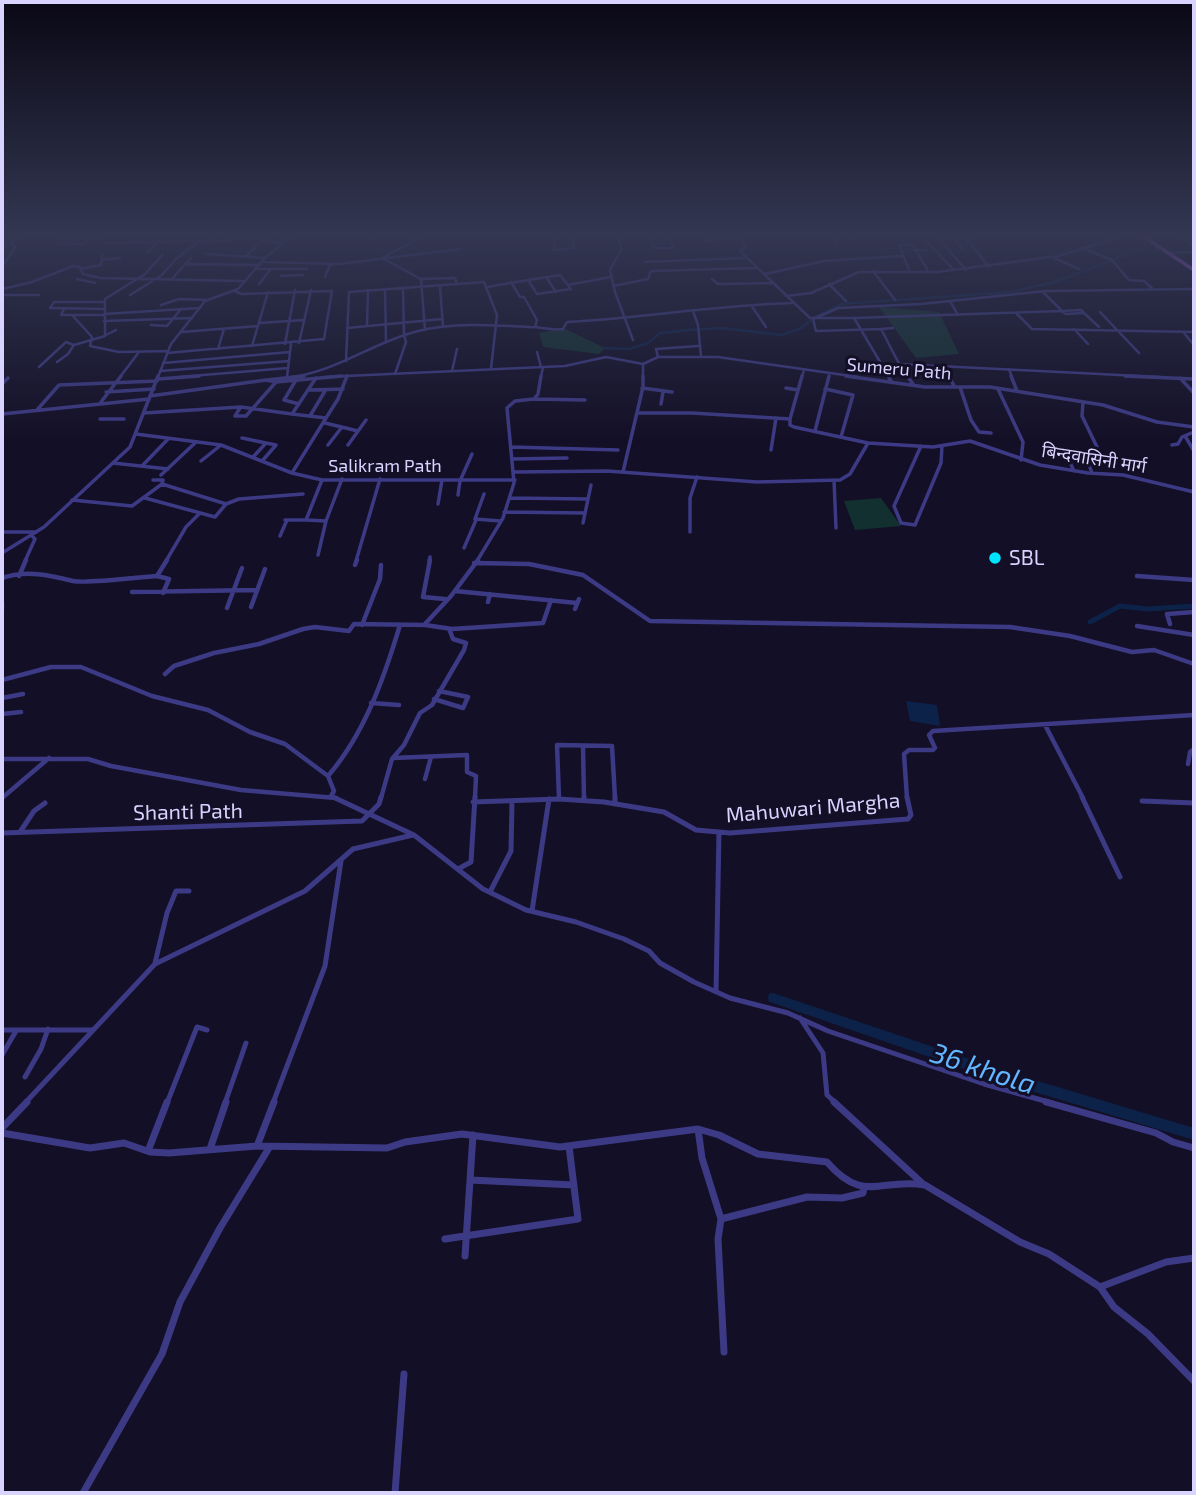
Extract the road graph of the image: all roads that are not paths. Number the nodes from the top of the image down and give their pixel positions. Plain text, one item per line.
1 (104, 302) edge
2 (53, 303) edge
3 (168, 303) edge
4 (204, 303) edge
5 (265, 303) edge
6 (293, 303) edge
7 (307, 303) edge
8 (330, 303) edge
9 (348, 303) edge
10 (368, 303) edge
11 (385, 303) edge
12 (403, 303) edge
13 (423, 303) edge
14 (441, 303) edge
15 (494, 303) edge
16 (527, 303) edge
17 (620, 303) edge
18 (792, 303) joint
19 (922, 303) edge
20 (951, 303) edge
21 (1053, 303) edge
22 (750, 304) junction
23 (161, 305) dead end
24 (182, 308) junction
25 (200, 308) junction
26 (64, 309) junction
27 (105, 309) junction
28 (166, 309) junction
29 (146, 311) junction
30 (693, 311) junction
31 (1061, 311) junction
32 (1100, 312) dead end
33 (1017, 313) junction
34 (104, 315) junction
35 (958, 315) junction
36 (73, 316) junction
37 (141, 318) junction
38 (173, 318) junction
39 (192, 318) junction
40 (854, 318) junction
41 (157, 319) junction
42 (442, 319) junction
43 (626, 319) junction
44 (813, 319) junction
45 (304, 320) junction
46 (104, 321) junction
47 (289, 321) junction
48 (424, 321) junction
49 (404, 323) junction
50 (259, 324) junction
51 (385, 325) junction
52 (367, 326) junction
53 (499, 326) junction
54 (443, 327) junction
55 (535, 327) junction
56 (766, 327) dead end
57 (224, 328) junction
58 (347, 328) junction
59 (893, 328) dead end
60 (1073, 328) junction
61 (1099, 328) junction
62 (881, 329) junction
63 (1115, 329) junction
64 (116, 330) dead end
65 (425, 330) junction
66 (861, 330) junction
67 (1182, 331) junction
68 (180, 332) junction
69 (1194, 332) edge
70 (404, 335) junction
71 (106, 336) junction
72 (92, 339) junction
73 (633, 340) dead end
74 (386, 341) junction
75 (299, 343) junction
76 (285, 344) junction
77 (290, 344) junction
78 (1088, 344) dead end
79 (74, 345) junction
80 (1194, 345) edge
81 (252, 346) junction
82 (698, 346) junction
83 (218, 349) junction
84 (457, 349) dead end
85 (140, 351) junction
86 (168, 352) junction
87 (290, 352) junction
88 (537, 352) dead end
89 (1139, 353) dead end
90 (658, 357) junction
91 (701, 357) junction
92 (289, 361) junction
93 (346, 361) junction
94 (57, 362) dead end
95 (163, 363) junction
96 (643, 364) junction
97 (898, 364) junction
98 (943, 365) junction
99 (39, 367) dead end
100 (542, 367) junction
101 (288, 368) junction
102 (491, 369) junction
103 (1009, 369) junction
104 (804, 370) junction
105 (160, 371) junction
106 (452, 371) junction
107 (394, 374) junction
108 (829, 374) junction
109 (347, 375) junction
110 (287, 377) junction
111 (8, 378) dead end
112 (316, 378) junction
113 (1180, 378) junction
114 (1194, 379) edge
115 (158, 380) junction
116 (266, 380) junction
117 (296, 380) junction
118 (116, 382) junction
119 (276, 382) junction
120 (891, 382) junction
121 (2, 384) edge
122 (914, 385) junction
123 (957, 386) junction
124 (642, 388) junction
125 (786, 388) dead end
126 (825, 388) junction
127 (997, 388) junction
128 (154, 389) junction
129 (343, 389) junction
130 (310, 390) junction
131 (326, 390) junction
132 (798, 390) junction
133 (1017, 391) junction
134 (106, 392) junction
135 (663, 392) junction
136 (672, 392) dead end
137 (1194, 393) edge
138 (150, 397) junction
139 (534, 399) junction
140 (585, 400) dead end
141 (1083, 402) junction
142 (100, 403) junction
143 (299, 404) junction
144 (661, 404) dead end
145 (241, 407) junction
146 (255, 407) junction
147 (37, 410) junction
148 (144, 412) junction
149 (637, 412) junction
150 (2, 414) edge
151 (292, 414) junction
152 (310, 417) junction
153 (776, 418) junction
154 (100, 419) dead end
155 (124, 419) dead end
156 (366, 420) dead end
157 (326, 421) junction
158 (790, 421) junction
159 (342, 427) junction
160 (1194, 429) edge
161 (358, 431) junction
162 (815, 431) junction
163 (991, 433) dead end
164 (136, 434) junction
165 (1185, 436) junction
166 (841, 437) junction
167 (168, 439) junction
168 (242, 439) dead end
169 (195, 442) junction
170 (266, 443) junction
171 (868, 443) junction
172 (328, 444) dead end
173 (221, 445) junction
174 (348, 445) dead end
175 (1172, 445) dead end
176 (921, 446) junction
177 (942, 446) junction
178 (511, 447) junction
179 (1097, 447) dead end
180 (618, 450) dead end
181 (771, 450) dead end
182 (1194, 451) edge
183 (1042, 453) dead end
184 (472, 454) dead end
185 (1066, 454) junction
186 (1085, 454) junction
187 (1094, 454) dead end
188 (254, 456) junction
189 (568, 458) dead end
190 (263, 460) junction
191 (512, 460) junction
192 (1021, 460) junction
193 (201, 461) dead end
194 (113, 463) junction
195 (142, 466) junction
196 (167, 468) junction
197 (1075, 471) junction
198 (515, 472) junction
199 (623, 472) junction
200 (292, 473) junction
201 (1093, 473) junction
202 (161, 475) dead end
203 (697, 477) junction
204 (1194, 477) edge
205 (342, 479) junction
206 (380, 479) junction
207 (153, 480) dead end
208 (322, 480) junction
209 (442, 480) junction
210 (514, 480) junction
211 (460, 481) junction
212 (834, 481) junction
213 (162, 484) junction
214 (591, 485) dead end
215 (1194, 491) edge
216 (303, 494) dead end
217 (484, 494) dead end
218 (458, 495) dead end
219 (145, 498) junction
220 (510, 498) junction
221 (588, 499) junction
222 (72, 500) junction
223 (226, 503) junction
224 (438, 504) dead end
225 (504, 512) junction
226 (585, 513) junction
227 (199, 514) junction
228 (306, 520) junction
229 (476, 520) junction
230 (326, 521) junction
231 (500, 522) junction
232 (583, 523) dead end
233 (836, 528) dead end
234 (2, 532) edge
235 (690, 532) dead end
236 (34, 534) junction
237 (280, 536) dead end
238 (464, 548) dead end
239 (2, 553) edge
240 (318, 555) dead end
241 (430, 557) dead end
242 (474, 563) junction
243 (355, 565) dead end
244 (381, 565) dead end
245 (242, 568) dead end
246 (265, 569) dead end
247 (19, 576) junction
248 (157, 576) junction
249 (1137, 576) dead end
250 (2, 578) edge
251 (1194, 580) edge
252 (233, 590) junction
253 (257, 590) junction
254 (454, 591) junction
255 (132, 593) dead end
256 (163, 593) junction
257 (490, 594) junction
258 (446, 600) junction
259 (551, 600) junction
260 (2, 602) edge
261 (488, 602) dead end
262 (251, 607) dead end
263 (227, 608) dead end
264 (575, 609) dead end
265 (2, 610) edge
266 (1194, 612) edge
267 (1170, 624) dead end
268 (400, 625) junction
269 (425, 625) junction
270 (362, 626) junction
271 (1137, 626) dead end
272 (452, 629) junction
273 (1194, 635) edge
274 (1194, 664) edge
275 (165, 674) dead end
276 (2, 681) edge
277 (439, 691) junction
278 (23, 694) dead end
279 (2, 698) edge
280 (434, 699) junction
281 (371, 703) junction
282 (399, 705) dead end
283 (463, 708) junction
284 (21, 712) dead end
285 (2, 713) edge
286 (462, 715) dead end
287 (1194, 715) edge
288 (1045, 725) junction
289 (583, 746) junction
290 (1194, 749) edge
291 (431, 757) junction
292 (49, 758) junction
293 (392, 758) junction
294 (2, 759) edge
295 (1188, 765) dead end
296 (328, 776) junction
297 (425, 779) dead end
298 (331, 796) junction
299 (2, 798) edge
300 (549, 799) junction
301 (559, 799) junction
302 (584, 800) junction
303 (1142, 801) dead end
304 (474, 802) junction
305 (512, 802) junction
306 (45, 803) dead end
307 (1194, 803) edge
308 (615, 804) junction
309 (371, 813) junction
310 (719, 832) junction
311 (2, 833) edge
312 (19, 833) junction
313 (414, 835) junction
314 (341, 860) junction
315 (458, 869) junction
316 (1120, 877) dead end
317 (189, 891) dead end
318 (490, 892) junction
319 (532, 911) junction
320 (155, 964) junction
321 (716, 992) junction
322 (799, 1017) junction
323 (48, 1029) junction
324 (2, 1030) edge
325 (17, 1030) junction
326 (92, 1030) junction
327 (207, 1030) dead end
328 (246, 1043) dead end
329 (2, 1055) edge
330 (25, 1077) dead end
331 (2, 1128) edge
332 (698, 1129) junction
333 (2, 1133) edge
334 (473, 1135) junction
335 (257, 1146) junction
336 (569, 1146) junction
337 (269, 1148) junction
338 (1194, 1148) edge
339 (210, 1149) junction
340 (148, 1151) junction
341 (470, 1180) junction
342 (574, 1185) junction
343 (925, 1185) junction
344 (864, 1188) junction
345 (721, 1219) junction
346 (467, 1237) junction
347 (444, 1240) dead end
348 (466, 1255) dead end
349 (1194, 1258) edge
350 (1100, 1287) junction
351 (724, 1352) dead end
352 (404, 1374) dead end
353 (1194, 1381) edge
354 (83, 1493) edge
355 (396, 1493) edge

1 - 27 street
2 - 26 street
3 - 23 street
4 - 25 street
5 - 50 street
6 - 47 street
7 - 45 street
8 - 75 street
9 - 58 street
10 - 52 street
11 - 51 street
12 - 49 street
13 - 48 street
14 - 42 street
15 - 53 street
16 - 55 street
17 - 43 street
18 - 22 street
18 - 44 street
19 - 44 street
20 - 35 street
21 - 31 street
22 - 30 street
22 - 56 street
24 - 25 street
24 - 28 street
24 - 38 street
25 - 39 street
26 - 27 street
26 - 36 street
27 - 34 street
28 - 29 street
28 - 41 street
29 - 34 street
29 - 37 street
30 - 43 street
30 - 82 street
31 - 33 street
31 - 61 street
32 - 63 street
33 - 35 street
33 - 60 street
34 - 36 street
34 - 46 street
35 - 40 street
36 - 72 street
37 - 41 street
37 - 46 street
38 - 39 street
38 - 41 street
38 - 41 street
39 - 68 street
40 - 44 street
40 - 66 street
42 - 48 street
42 - 54 street
43 - 55 street
43 - 73 street
44 - 66 street
45 - 47 street
45 - 75 street
46 - 71 street
47 - 50 street
47 - 76 street
48 - 49 street
48 - 65 street
49 - 51 street
49 - 70 street
50 - 57 street
50 - 81 street
51 - 52 street
51 - 74 street
52 - 58 street
53 - 54 street
53 - 55 street
53 - 102 street
54 - 65 street
57 - 68 street
57 - 83 street
58 - 93 street
59 - 62 street
60 - 61 street
60 - 78 street
61 - 63 street
62 - 66 street
62 - 97 street
63 - 67 street
63 - 89 street
64 - 71 street
65 - 70 street
66 - 120 street
67 - 69 street
67 - 80 street
68 - 86 street
70 - 74 street
70 - 107 street
71 - 72 street
72 - 79 street
72 - 85 street
74 - 93 street
75 - 77 street
76 - 77 street
76 - 81 street
77 - 87 street
79 - 94 street
79 - 99 street
81 - 83 street
82 - 90 street
82 - 91 street
83 - 86 street
84 - 106 street
85 - 86 street
85 - 118 street
86 - 95 street
87 - 92 street
87 - 95 street
88 - 100 street
90 - 91 street, Sumeru Path
90 - 96 street, Sumeru Path
91 - 104 street, Sumeru Path
92 - 101 street
92 - 105 street
93 - 110 street
95 - 105 street
96 - 100 street
96 - 124 street
97 - 98 street
97 - 122 street
98 - 103 street
98 - 123 street
100 - 102 street
100 - 139 street
101 - 110 street
101 - 115 street
102 - 106 street
103 - 113 street
103 - 133 street
104 - 108 street, Sumeru Path
104 - 132 street
105 - 115 street
106 - 107 street
107 - 109 street
108 - 120 street, Sumeru Path
108 - 126 street
109 - 112 street
109 - 129 street
110 - 116 street
111 - 121 street
112 - 117 street
112 - 130 street
113 - 114 street
113 - 137 street
115 - 118 street
115 - 128 street
116 - 119 street
116 - 138 street
117 - 119 street
117 - 143 street
118 - 134 street
118 - 147 street
119 - 146 street
120 - 122 street, Sumeru Path
122 - 123 street, Sumeru Path
123 - 127 street, Sumeru Path
123 - 163 street
124 - 135 street
124 - 149 street
125 - 132 street
126 - 162 street
126 - 166 street
127 - 133 street, Sumeru Path
127 - 192 street
128 - 134 street
128 - 138 street
129 - 131 street
129 - 157 street
130 - 131 street
130 - 143 street
131 - 152 street
132 - 158 street
133 - 141 street, Sumeru Path
134 - 142 street
135 - 136 street
135 - 144 street
138 - 142 street
138 - 148 street
139 - 140 street
139 - 178 street
141 - 160 street, Sumeru Path
141 - 179 street
142 - 147 street
143 - 151 street
145 - 146 street
145 - 146 street
145 - 148 street
146 - 151 street
147 - 150 street
148 - 164 street
149 - 153 street, बिन्दवासिनी मार्ग
149 - 199 street
151 - 152 street
152 - 157 street
153 - 158 street, बिन्दवासिनी मार्ग
153 - 181 street
154 - 155 street
156 - 161 street
157 - 159 street
157 - 200 street
158 - 162 street, बिन्दवासिनी मार्ग
159 - 161 street
159 - 172 street
160 - 165 street
161 - 174 street
162 - 166 street, बिन्दवासिनी मार्ग
164 - 167 street, Salikram Path
164 - 194 street
165 - 175 street
165 - 182 street
166 - 171 street, बिन्दवासिनी मार्ग
167 - 169 street, Salikram Path
167 - 195 street
168 - 170 street
169 - 173 street, Salikram Path
169 - 196 street
170 - 188 street
170 - 190 street
171 - 176 street, बिन्दवासिनी मार्ग
171 - 212 street
173 - 188 street, Salikram Path
173 - 193 street
176 - 177 street, बिन्दवासिनी मार्ग
176 - 177 street
177 - 192 street, बिन्दवासिनी मार्ग
178 - 180 street
178 - 191 street
183 - 185 street
184 - 211 street
185 - 186 street
185 - 197 street
186 - 187 street
186 - 201 street
188 - 190 street, Salikram Path
189 - 191 street
190 - 200 street, Salikram Path
191 - 198 street
192 - 197 street, बिन्दवासिनी मार्ग
194 - 195 street
194 - 222 street
195 - 196 street
196 - 202 street
197 - 201 street, बिन्दवासिनी मार्ग
198 - 199 street
198 - 210 street
199 - 203 street
200 - 208 street, Salikram Path
201 - 215 street, बिन्दवासिनी मार्ग
203 - 212 street
203 - 235 street
204 - 215 street
205 - 206 street, Salikram Path
205 - 208 street, Salikram Path
205 - 230 street
206 - 209 street, Salikram Path
206 - 243 street
207 - 213 street
208 - 228 street
209 - 211 street, Salikram Path
209 - 224 street
210 - 211 street, Salikram Path
210 - 220 street
211 - 218 street
212 - 233 street
213 - 219 street
213 - 223 street
214 - 221 street
216 - 223 street
217 - 229 street
219 - 222 street
219 - 227 street
220 - 221 street
220 - 225 street
221 - 226 street
222 - 236 street
223 - 227 street
225 - 226 street
225 - 231 street
226 - 232 street
227 - 248 street
228 - 230 street
228 - 237 street
229 - 231 street
229 - 238 street
230 - 240 street
231 - 242 street
234 - 236 street
236 - 239 street
236 - 247 street
241 - 258 street
242 - 254 street
242 - 274 street
244 - 270 street
245 - 252 street
246 - 253 street
247 - 248 street
247 - 250 street
248 - 256 street
249 - 251 street
252 - 253 street
252 - 256 street
252 - 263 street
253 - 262 street
254 - 257 street
254 - 258 street
255 - 256 street
257 - 259 street
257 - 261 street
258 - 269 street
259 - 264 street
259 - 272 street
260 - 265 street
266 - 267 street
268 - 269 street
268 - 270 street
268 - 281 street
269 - 272 street
270 - 275 street
271 - 273 street
272 - 277 street
276 - 296 street
277 - 280 street
277 - 283 street
278 - 279 street
280 - 283 street
280 - 293 street
281 - 282 street
281 - 296 street
283 - 286 street
284 - 285 street
287 - 288 street, Mahuwari Margha
288 - 310 street, Mahuwari Margha
288 - 316 street
289 - 301 street
289 - 302 street
289 - 308 street
290 - 295 street
291 - 293 street
291 - 297 street
291 - 304 street
292 - 294 street
292 - 298 street
292 - 299 street
293 - 309 street
296 - 298 street
298 - 309 street
300 - 301 street, Mahuwari Margha
300 - 305 street, Mahuwari Margha
300 - 319 street
301 - 302 street, Mahuwari Margha
302 - 308 street, Mahuwari Margha
303 - 307 street
304 - 305 street, Mahuwari Margha
304 - 315 street
305 - 318 street
306 - 312 street
308 - 310 street, Mahuwari Margha
309 - 312 street, Shanti Path
309 - 313 street
310 - 321 street
311 - 312 street, Shanti Path
313 - 314 street
313 - 315 street
314 - 320 street
314 - 335 street
315 - 318 street
317 - 320 street
318 - 319 street
319 - 321 street
320 - 326 street
321 - 322 street
322 - 338 street
322 - 343 street
323 - 325 street
323 - 326 street
323 - 330 street
324 - 325 street
325 - 329 street
326 - 331 street
327 - 340 street
328 - 339 street
332 - 336 street
332 - 344 street
332 - 345 street
333 - 340 street
334 - 336 street
334 - 337 street
334 - 341 street
335 - 337 street
335 - 339 street
336 - 342 street
337 - 354 street
339 - 340 street
341 - 342 street
341 - 346 street
342 - 346 street
343 - 344 street
343 - 350 street
344 - 345 street
345 - 351 street
346 - 347 street
346 - 348 street
349 - 350 street
350 - 353 street
352 - 355 street

